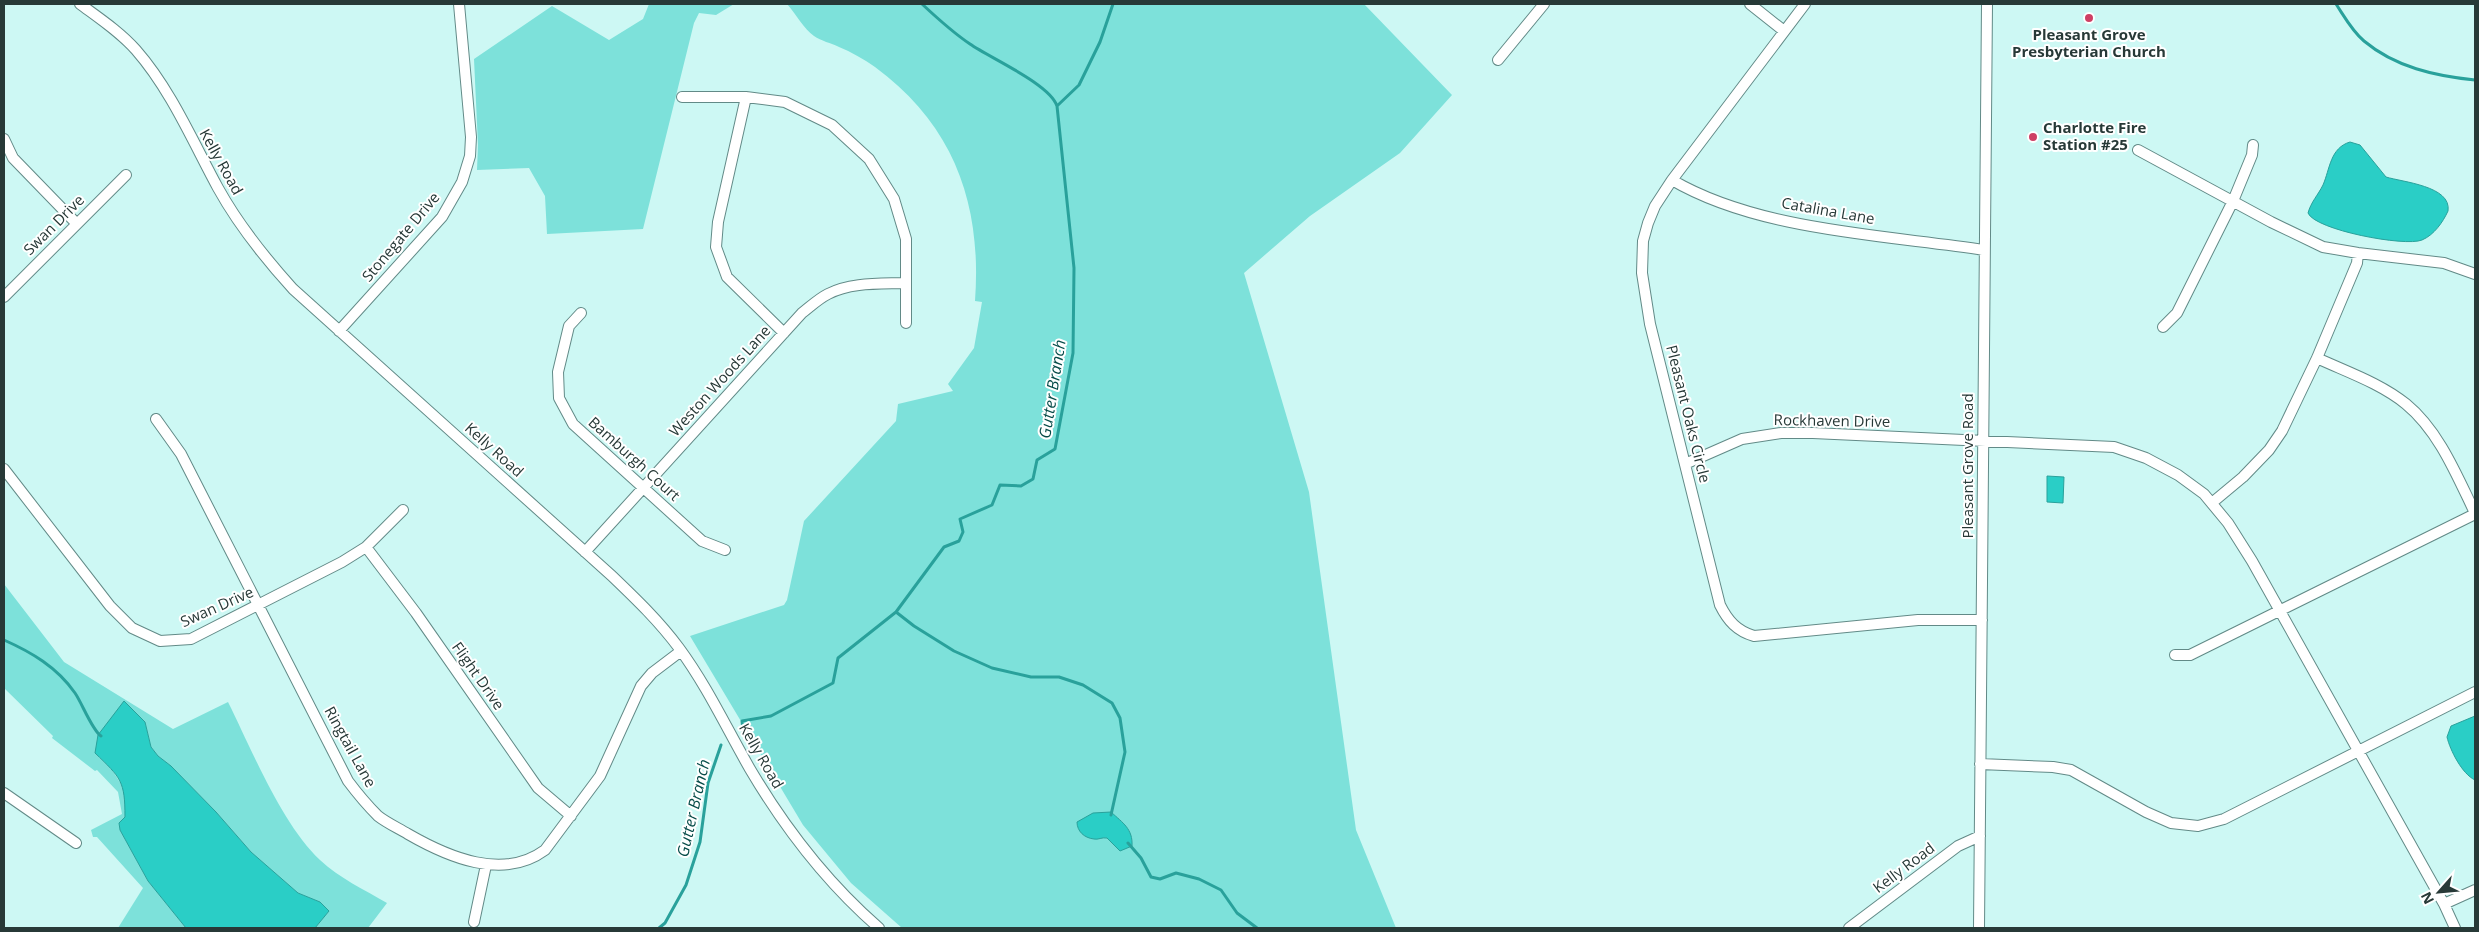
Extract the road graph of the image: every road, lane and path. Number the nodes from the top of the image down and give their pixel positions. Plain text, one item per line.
1 (80, 4) edge
2 (459, 4) edge
3 (1544, 4) edge
4 (1750, 4) edge
5 (1804, 4) edge
6 (1987, 4) edge
7 (1784, 31) junction
8 (1498, 60) dead end
9 (682, 96) dead end
10 (746, 97) junction
11 (4, 139) edge
12 (2253, 146) dead end
13 (2138, 150) dead end
14 (126, 175) dead end
15 (1672, 180) junction
16 (2233, 201) junction
17 (77, 224) junction
18 (1984, 250) junction
19 (2358, 253) junction
20 (2475, 274) edge
21 (906, 284) junction
22 (4, 297) edge
23 (581, 313) dead end
24 (906, 323) dead end
25 (2163, 327) dead end
26 (339, 331) junction
27 (784, 333) junction
28 (2317, 358) junction
29 (156, 419) dead end
30 (1984, 442) junction
31 (1685, 464) junction
32 (6, 476) edge
33 (642, 488) junction
34 (2212, 502) junction
35 (403, 510) dead end
36 (2475, 514) edge
37 (366, 547) junction
38 (725, 550) dead end
39 (584, 552) junction
40 (258, 605) junction
41 (2279, 611) junction
42 (1982, 620) junction
43 (681, 651) junction
44 (2175, 655) dead end
45 (2475, 692) edge
46 (2358, 751) junction
47 (1980, 764) junction
48 (4, 793) edge
49 (571, 816) junction
50 (1980, 836) junction
51 (76, 842) dead end
52 (486, 865) junction
53 (2475, 890) edge
54 (2444, 904) junction
55 (474, 922) dead end
56 (879, 928) edge
57 (1849, 928) edge
58 (1979, 928) edge
59 (2455, 928) edge

1 - 26 street, Kelly Road
2 - 26 street, Stonegate Drive
3 - 8 street
4 - 7 street
5 - 7 street, Pleasant Oaks Circle
6 - 18 street, Pleasant Grove Road
7 - 15 street, Pleasant Oaks Circle
9 - 10 street
10 - 21 street
10 - 27 street
11 - 17 street
12 - 16 street
13 - 16 street
14 - 17 street, Swan Drive
15 - 18 street, Catalina Lane
15 - 31 street, Pleasant Oaks Circle
16 - 19 street
16 - 25 street
17 - 22 street, Swan Drive
18 - 30 street, Pleasant Grove Road
19 - 20 street
19 - 28 street
21 - 24 street
21 - 27 street, Weston Woods Lane
23 - 33 street, Bamburgh Court
26 - 39 street, Kelly Road
27 - 33 street, Weston Woods Lane
28 - 34 street
28 - 36 street
29 - 40 street, Ringtail Lane
30 - 31 street, Rockhaven Drive
30 - 34 street, Rockhaven Drive
30 - 42 street, Pleasant Grove Road
31 - 42 street, Pleasant Oaks Circle
32 - 40 street, Swan Drive
33 - 38 street, Bamburgh Court
33 - 39 street, Weston Woods Lane
34 - 41 street, Rockhaven Drive
35 - 37 street, Swan Drive
36 - 41 street
37 - 40 street, Swan Drive
37 - 49 street, Flight Drive
39 - 43 street, Kelly Road
40 - 52 street, Ringtail Lane
41 - 44 street
41 - 46 street, Rockhaven Drive
42 - 47 street, Pleasant Grove Road
43 - 49 street, Ringtail Lane
43 - 56 street, Kelly Road
45 - 46 street
46 - 47 street
46 - 54 street, Rockhaven Drive
47 - 50 street, Pleasant Grove Road
48 - 51 street
49 - 52 street, Ringtail Lane
50 - 57 street, Kelly Road
50 - 58 street, Pleasant Grove Road
52 - 55 street
53 - 54 street
54 - 59 street, Rockhaven Drive

